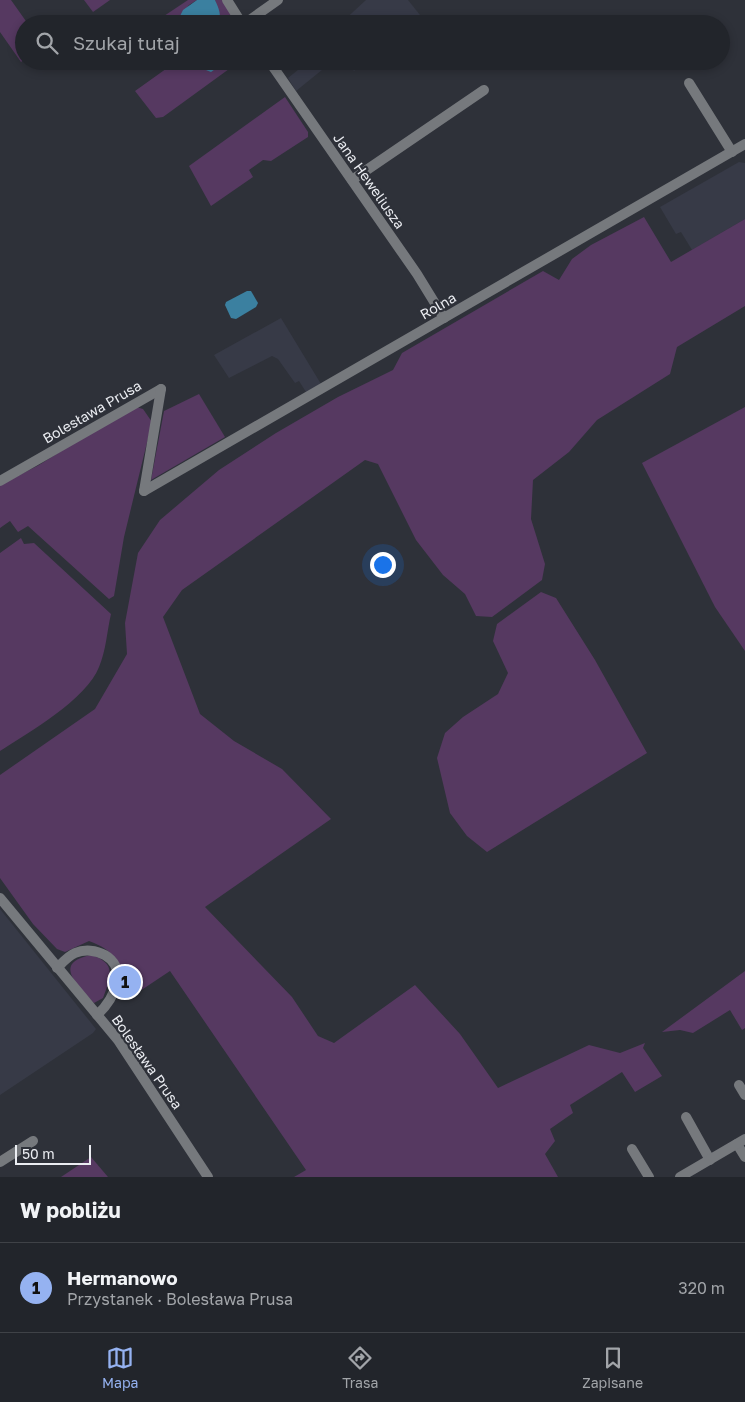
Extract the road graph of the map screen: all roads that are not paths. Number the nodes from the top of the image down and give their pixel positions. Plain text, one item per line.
1 (228, 0) edge
2 (278, 0) edge
3 (237, 15) edge
4 (256, 15) edge
5 (275, 70) edge
6 (689, 84) dead end
7 (484, 90) dead end
8 (745, 144) edge
9 (732, 152) junction
10 (352, 180) junction
11 (444, 318) junction
12 (0, 481) edge
13 (144, 491) joint
14 (0, 898) edge
15 (57, 968) junction
16 (97, 1015) junction
17 (739, 1085) dead end
18 (745, 1095) edge
19 (686, 1117) dead end
20 (33, 1141) dead end
21 (741, 1142) edge
22 (632, 1149) dead end
23 (745, 1157) edge
24 (710, 1160) junction
25 (0, 1162) edge
26 (208, 1177) edge
27 (649, 1177) edge
28 (680, 1177) edge

1 - 3 street
2 - 4 street
5 - 10 street, Jana Heweliusza
6 - 9 street
7 - 10 street
8 - 9 street, Rolna
9 - 11 street, Rolna
10 - 11 street, Jana Heweliusza
11 - 13 street, Rolna
12 - 13 street, Bolesława Prusa
14 - 15 street, Bolesława Prusa
15 - 16 street, Bolesława Prusa
15 - 16 street
16 - 26 street, Bolesława Prusa
17 - 18 street
19 - 24 street
20 - 25 street
21 - 23 street
21 - 24 street
22 - 27 street
24 - 28 street

